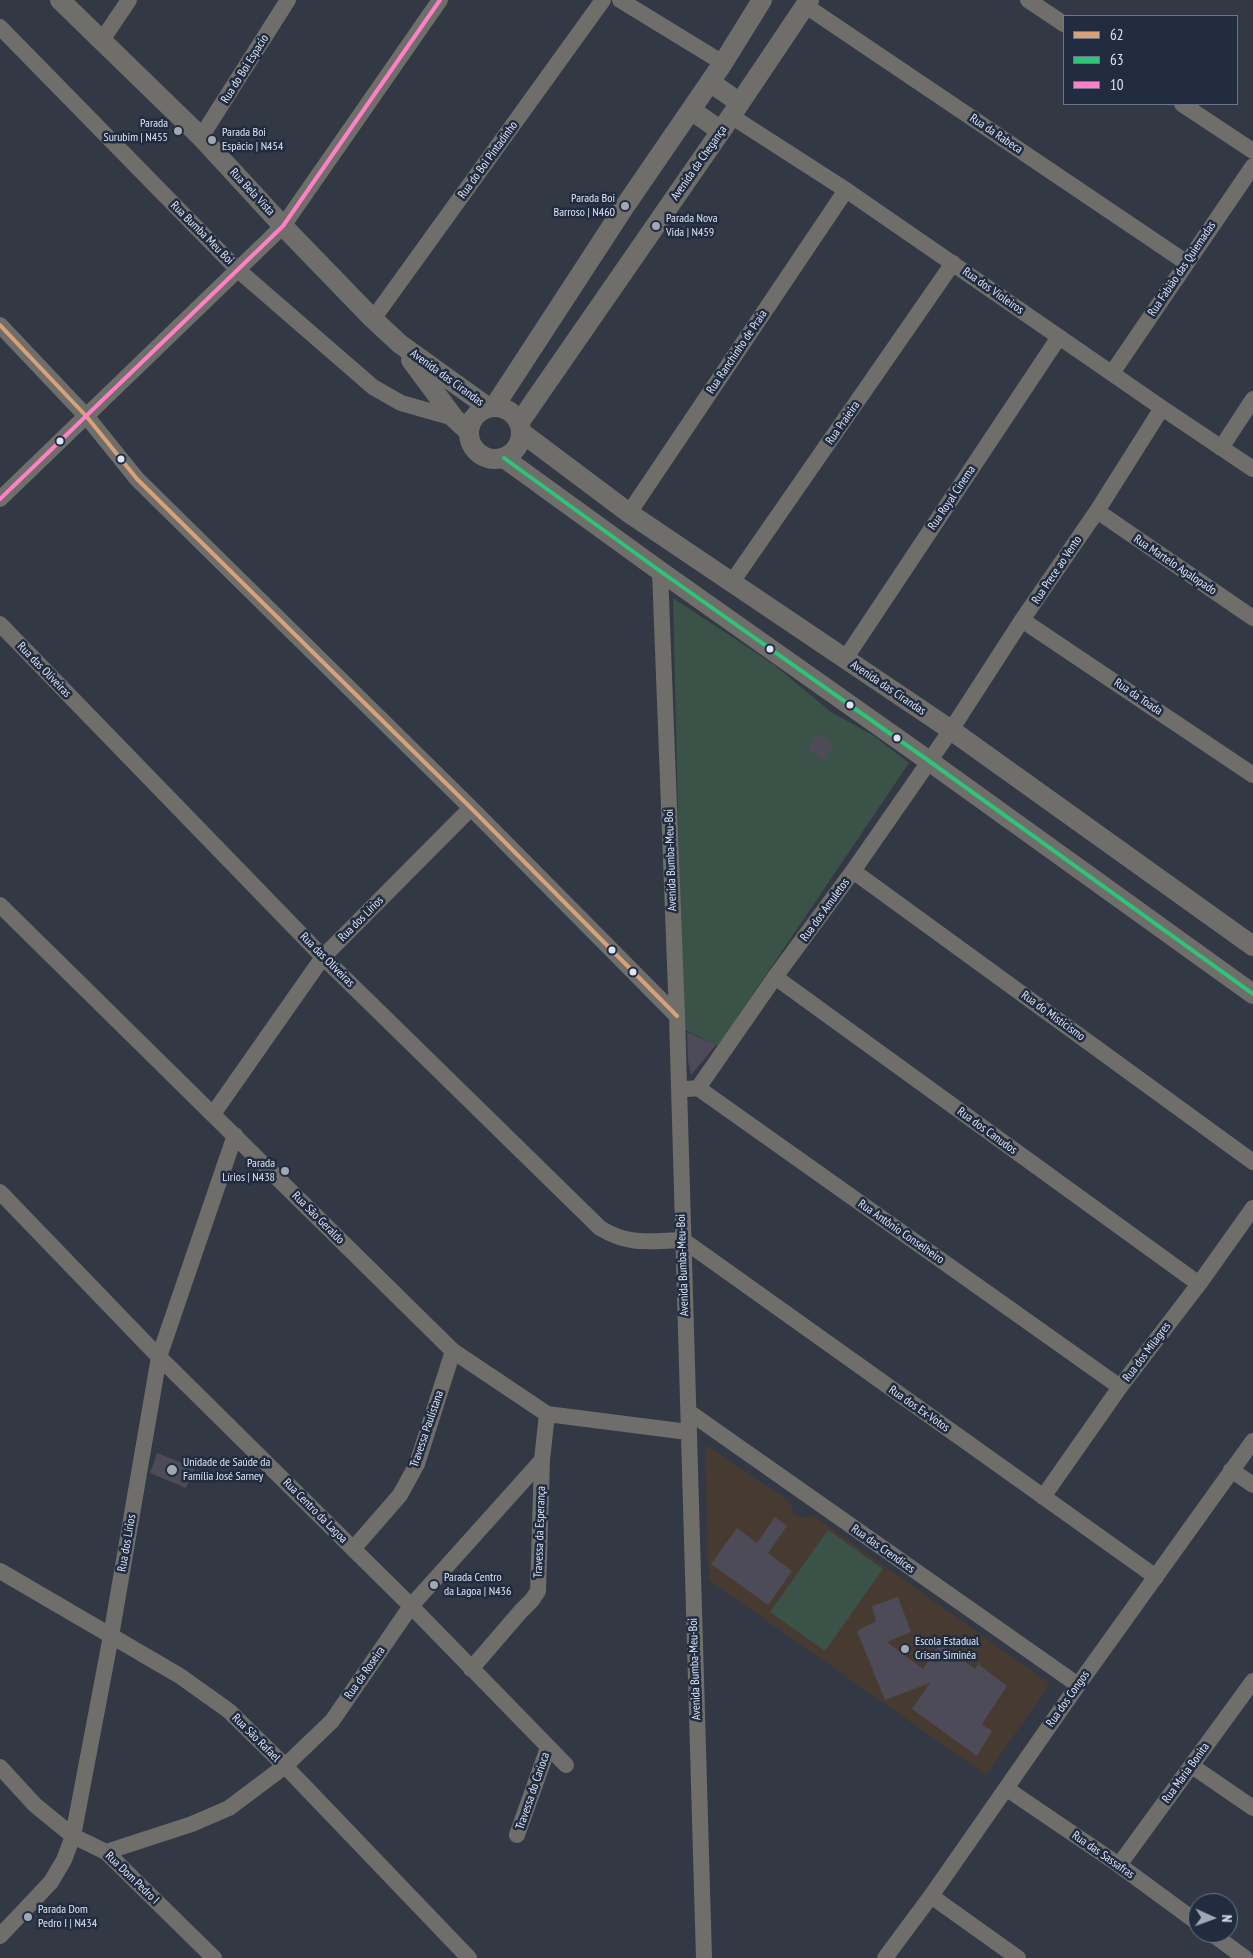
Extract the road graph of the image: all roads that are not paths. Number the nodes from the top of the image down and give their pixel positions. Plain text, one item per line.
1 (60, 0) edge
2 (129, 0) edge
3 (288, 0) edge
4 (440, 0) edge
5 (603, 0) edge
6 (620, 0) edge
7 (762, 0) edge
8 (1028, 0) edge
9 (808, 3) edge
10 (1063, 23) edge
11 (0, 27) edge
12 (102, 40) junction
13 (723, 63) junction
14 (710, 82) junction
15 (1184, 105) edge
16 (691, 110) junction
17 (731, 117) junction
18 (201, 137) junction
19 (1253, 151) edge
20 (1253, 166) edge
21 (846, 190) junction
22 (283, 226) junction
23 (953, 263) junction
24 (1187, 263) junction
25 (238, 270) junction
26 (373, 319) junction
27 (0, 325) edge
28 (1059, 337) junction
29 (400, 344) junction
30 (1112, 373) junction
31 (1253, 400) edge
32 (492, 408) junction
33 (1162, 408) junction
34 (87, 416) junction
35 (454, 418) junction
36 (520, 427) junction
37 (469, 432) junction
38 (1221, 448) junction
39 (504, 458) junction
40 (1253, 469) edge
41 (0, 499) edge
42 (1097, 511) junction
43 (629, 513) junction
44 (660, 571) junction
45 (732, 582) junction
46 (1253, 618) edge
47 (1022, 620) junction
48 (0, 624) edge
49 (845, 659) junction
50 (951, 730) junction
51 (929, 761) junction
52 (1253, 775) edge
53 (471, 808) junction
54 (853, 871) junction
55 (0, 905) edge
56 (1253, 946) edge
57 (323, 957) junction
58 (775, 977) junction
59 (1253, 994) edge
60 (677, 1016) junction
61 (698, 1088) junction
62 (678, 1089) junction
63 (213, 1114) junction
64 (235, 1135) junction
65 (1253, 1162) edge
66 (0, 1192) edge
67 (1253, 1208) edge
68 (683, 1240) junction
69 (1200, 1284) junction
70 (452, 1351) junction
71 (159, 1357) junction
72 (1120, 1387) junction
73 (689, 1412) junction
74 (547, 1414) junction
75 (688, 1432) junction
76 (1253, 1441) edge
77 (542, 1460) junction
78 (1231, 1470) junction
79 (1253, 1485) edge
80 (1043, 1496) junction
81 (353, 1549) junction
82 (0, 1571) edge
83 (1156, 1577) junction
84 (412, 1606) junction
85 (111, 1636) junction
86 (472, 1668) junction
87 (1253, 1681) edge
88 (1078, 1685) junction
89 (548, 1748) junction
90 (566, 1764) dead end
91 (285, 1766) junction
92 (1192, 1766) junction
93 (0, 1767) edge
94 (1007, 1789) junction
95 (1253, 1808) edge
96 (517, 1835) dead end
97 (73, 1836) junction
98 (106, 1852) junction
99 (1119, 1865) junction
100 (931, 1896) junction
101 (1188, 1916) edge
102 (0, 1936) edge
103 (1225, 1943) edge
104 (214, 1958) edge
105 (469, 1958) edge
106 (704, 1958) edge
107 (885, 1958) edge
108 (1018, 1958) edge
109 (1245, 1958) edge

1 - 12 street, Rua Bela Vista
2 - 12 street
3 - 18 street, Rua do Boi Espacio
4 - 22 street
5 - 26 street, Rua do Boi Pintadinho
6 - 13 street
7 - 13 street
8 - 10 street
9 - 17 street, Avenida da Chegança
9 - 24 street, Rua da Rabeca
11 - 25 street, Rua Bumba Meu Boi
12 - 18 street, Rua Bela Vista
13 - 14 street
14 - 16 street
14 - 17 street
15 - 19 street
16 - 17 street
16 - 32 street
17 - 21 street, Rua dos Violeiros
17 - 36 street, Avenida da Chegança
18 - 22 street, Rua Bela Vista
20 - 24 street, Rua Fabião das Quiemadas
21 - 23 street, Rua dos Violeiros
21 - 43 street, Rua Ranchinho de Praia
22 - 25 street
22 - 26 street, Rua Bela Vista
23 - 28 street, Rua dos Violeiros
23 - 45 street, Rua Praieira
24 - 30 street, Rua Fabião das Quiemadas
25 - 34 street
25 - 35 street, Rua Bumba Meu Boi
26 - 29 street, Rua Bela Vista
27 - 34 street
28 - 30 street, Rua dos Violeiros
28 - 49 street, Rua Royal Cinema
29 - 32 street, Avenida das Cirandas
29 - 35 street, Avenida das Cirandas
30 - 33 street, Rua dos Violeiros
31 - 38 street
32 - 36 street
32 - 37 street
33 - 38 street, Rua dos Violeiros
33 - 42 street, Rua Prece ao Vento
34 - 41 street
34 - 53 street
35 - 37 street, Avenida das Cirandas
36 - 39 street
36 - 43 street, Avenida das Cirandas
37 - 39 street
38 - 40 street, Rua dos Violeiros
39 - 44 street
42 - 46 street, Rua Martelo Agalopado
42 - 47 street, Rua Prece ao Vento
43 - 45 street, Avenida das Cirandas
44 - 51 street
44 - 60 street, Avenida Bumba-Meu-Boi
45 - 49 street, Avenida das Cirandas
47 - 50 street, Rua Prece ao Vento
47 - 52 street, Rua da Toada
48 - 57 street, Rua das Oliveiras
49 - 50 street, Avenida das Cirandas
50 - 51 street, Rua dos Amuletos
50 - 56 street, Avenida das Cirandas
51 - 54 street, Rua dos Amuletos
51 - 59 street
53 - 57 street, Rua dos Lírios
53 - 60 street
54 - 58 street, Rua dos Amuletos
54 - 65 street, Rua do Misticismo
55 - 63 street, Rua São Geraldo
57 - 63 street, Rua dos Lírios
57 - 68 street, Rua das Oliveiras
58 - 61 street, Rua dos Amuletos
58 - 69 street, Rua dos Canudos
60 - 62 street, Avenida Bumba-Meu-Boi
61 - 62 street
61 - 72 street, Rua Antônio Conselheiro
62 - 68 street, Avenida Bumba-Meu-Boi
63 - 64 street, Rua São Geraldo
64 - 70 street, Rua São Geraldo
64 - 71 street, Rua dos Lírios
66 - 71 street, Rua Centro da Lagoa
67 - 69 street, Rua dos Milagres
68 - 73 street, Avenida Bumba-Meu-Boi
68 - 80 street, Rua dos Ex-Votos
69 - 72 street, Rua dos Milagres
70 - 74 street, Rua São Geraldo
70 - 81 street, Travessa Paulistana
71 - 81 street, Rua Centro da Lagoa
71 - 85 street, Rua dos Lírios
72 - 80 street, Rua dos Milagres
73 - 75 street, Avenida Bumba-Meu-Boi
73 - 88 street, Rua das Crendices
74 - 75 street, Rua São Geraldo
74 - 77 street
75 - 106 street, Avenida Bumba-Meu-Boi
76 - 78 street, Rua dos Congos
77 - 84 street, Rua da Roseira
77 - 86 street, Travessa da Esperança
78 - 79 street
78 - 83 street, Rua dos Congos
80 - 83 street, Rua dos Ex-Votos
81 - 84 street, Rua Centro da Lagoa
82 - 85 street, Rua São Rafael
83 - 88 street, Rua dos Congos
84 - 86 street, Rua Centro da Lagoa
84 - 91 street, Rua da Roseira
85 - 91 street, Rua São Rafael
85 - 97 street, Rua dos Lírios
86 - 89 street, Rua Centro da Lagoa
87 - 92 street, Rua Maria Bonita
88 - 94 street, Rua dos Congos
89 - 90 street, Rua Centro da Lagoa
89 - 96 street, Travessa do Carioca
91 - 98 street, Rua da Roseira
91 - 105 street, Rua São Rafael
92 - 95 street
92 - 99 street, Rua Maria Bonita
93 - 97 street, Rua Dom Pedro I
94 - 99 street, Rua das Sassafras
94 - 100 street, Rua dos Congos
97 - 98 street, Rua Dom Pedro I
97 - 102 street, Rua dos Lírios
98 - 104 street, Rua Dom Pedro I
99 - 101 street, Rua das Sassafras
100 - 107 street, Rua dos Congos
100 - 108 street
103 - 109 street

